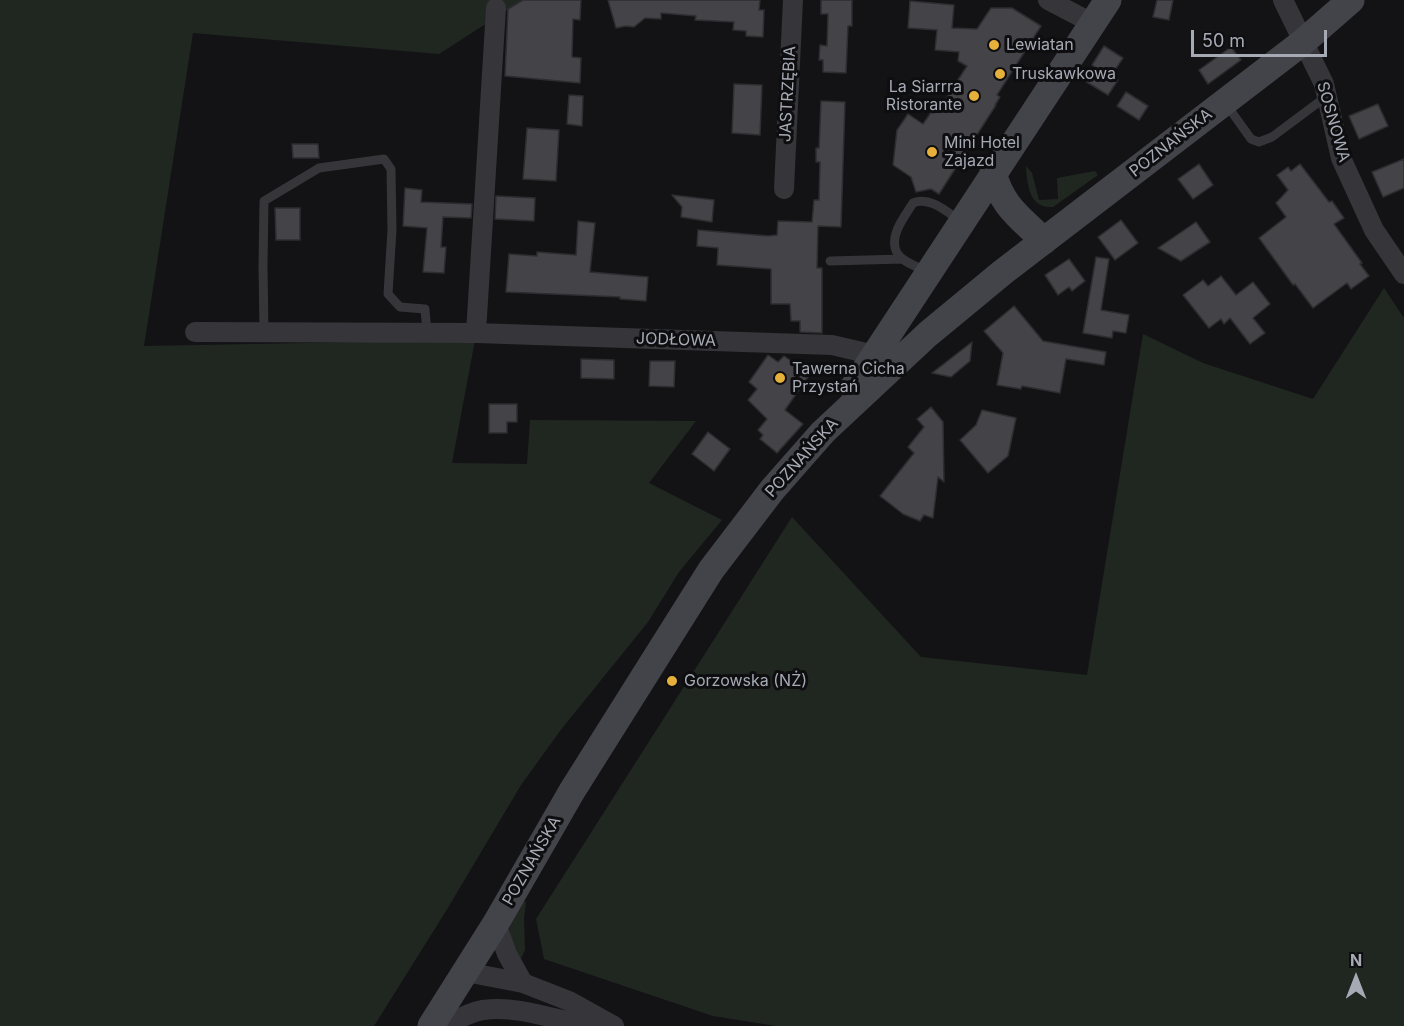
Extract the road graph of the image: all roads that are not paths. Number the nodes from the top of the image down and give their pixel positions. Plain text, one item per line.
1 (793, 0) edge
2 (1048, 0) edge
3 (1108, 0) edge
4 (1283, 0) edge
5 (1351, 0) edge
6 (499, 4) edge
7 (1092, 23) junction
8 (1303, 42) junction
9 (1327, 96) junction
10 (1224, 102) junction
11 (993, 172) junction
12 (784, 189) dead end
13 (961, 222) junction
14 (1044, 241) junction
15 (903, 259) junction
16 (830, 261) dead end
17 (928, 273) junction
18 (1404, 274) edge
19 (195, 332) dead end
20 (264, 332) junction
21 (427, 333) junction
22 (476, 333) junction
23 (875, 355) junction
24 (823, 432) junction
25 (496, 923) junction
26 (466, 972) junction
27 (523, 983) junction
28 (513, 1009) junction
29 (431, 1026) edge
30 (445, 1026) edge
31 (589, 1026) edge
32 (614, 1026) edge

1 - 12 street, JASTRZĘBIA
2 - 7 street
3 - 7 street
4 - 8 street, SOSNOWA
5 - 8 street, POZNAŃSKA
6 - 22 street
7 - 11 street
8 - 9 street, SOSNOWA
8 - 10 street, POZNAŃSKA
9 - 10 lane
9 - 18 street, SOSNOWA
10 - 14 street, POZNAŃSKA
11 - 13 street
11 - 14 street
13 - 15 lane
13 - 17 street
14 - 24 street, POZNAŃSKA
15 - 16 lane
15 - 17 lane
17 - 23 street
19 - 20 street, JODŁOWA
20 - 21 street, JODŁOWA
20 - 21 lane
21 - 22 street, JODŁOWA
22 - 23 street, JODŁOWA
23 - 24 street
24 - 25 street, POZNAŃSKA
25 - 26 street, POZNAŃSKA
25 - 27 street
26 - 27 street
26 - 28 street
26 - 29 street, POZNAŃSKA
27 - 32 street
28 - 30 street
28 - 31 street

